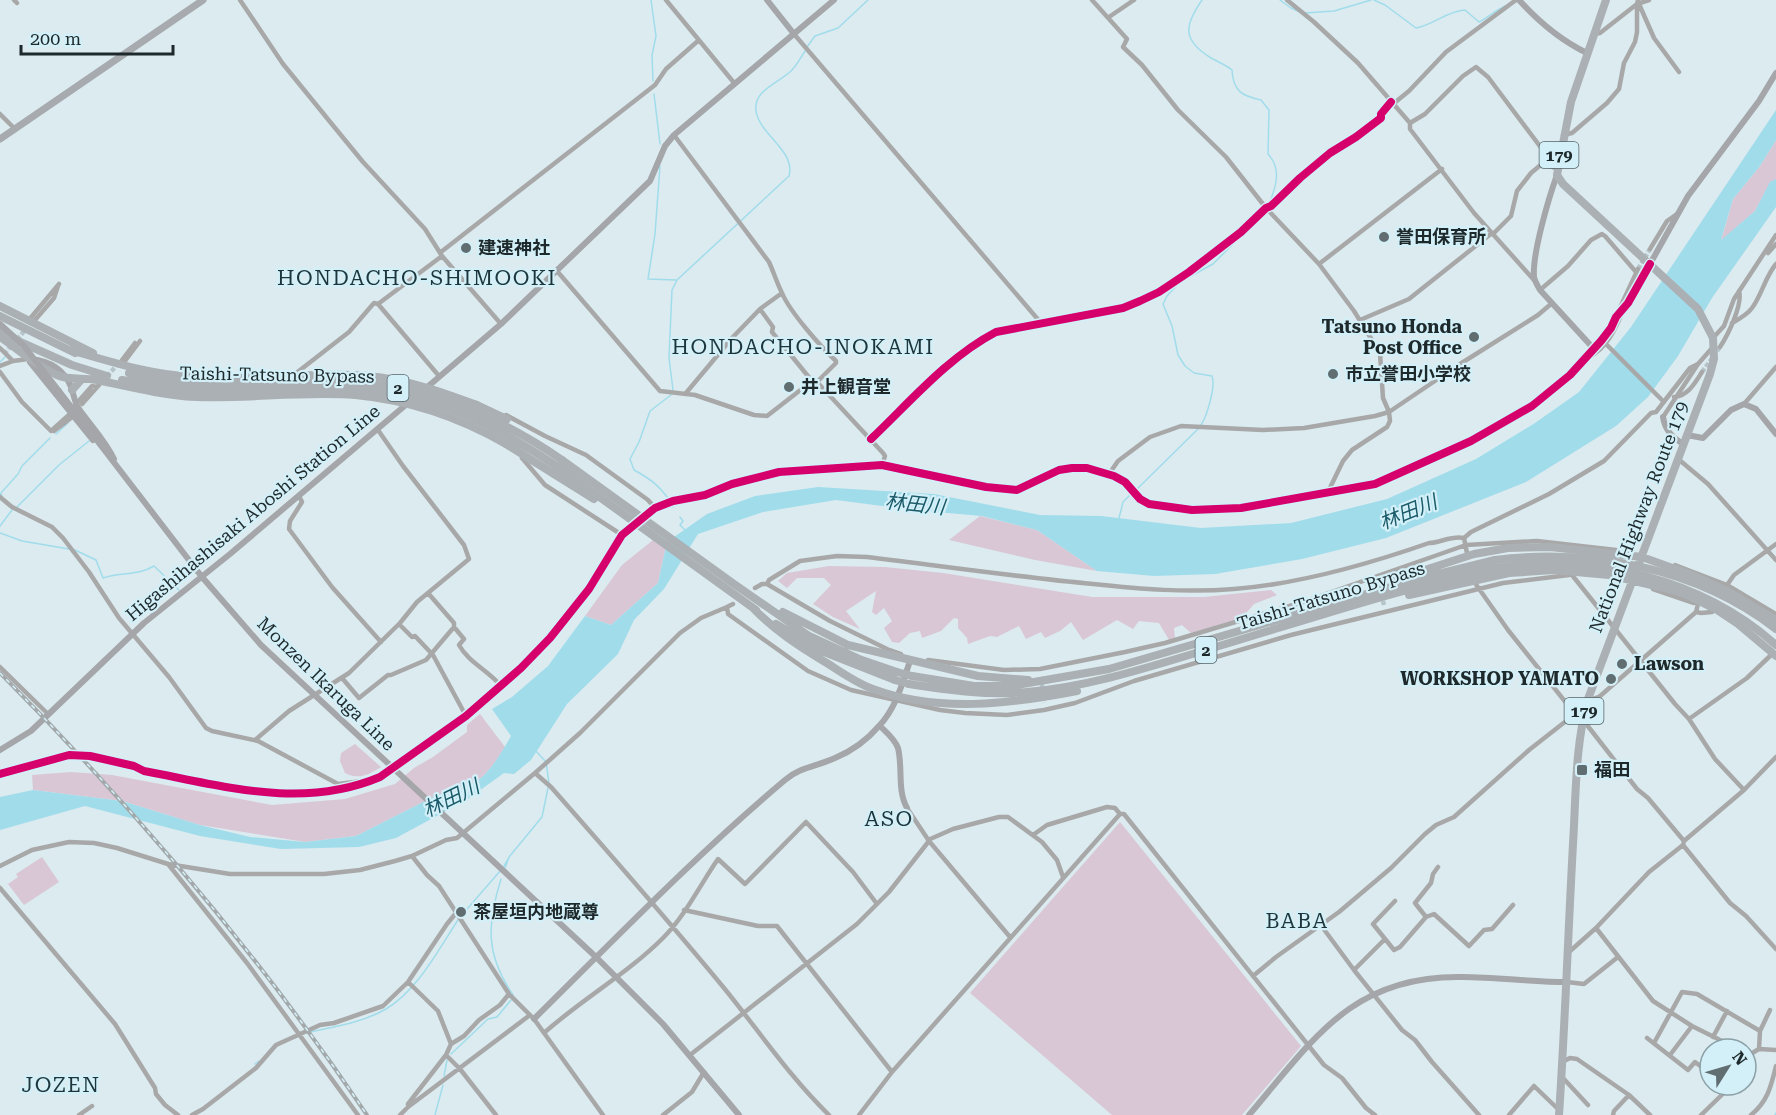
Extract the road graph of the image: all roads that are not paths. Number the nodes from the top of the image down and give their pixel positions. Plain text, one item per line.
1 (203, 0) edge
2 (240, 0) edge
3 (666, 0) edge
4 (767, 0) edge
5 (834, 0) edge
6 (1092, 0) edge
7 (1134, 0) edge
8 (1287, 0) edge
9 (1518, 0) edge
10 (1606, 0) edge
11 (1649, 0) edge
12 (1638, 3) edge
13 (1109, 17) junction
14 (794, 34) junction
15 (1593, 34) junction
16 (699, 40) junction
17 (1587, 53) junction
18 (1679, 72) dead end
19 (1776, 73) edge
20 (735, 84) junction
21 (1392, 103) junction
22 (0, 114) edge
23 (1410, 123) junction
24 (15, 129) junction
25 (674, 135) junction
26 (1563, 135) junction
27 (0, 140) edge
28 (1442, 169) junction
29 (1557, 172) junction
30 (1266, 208) junction
31 (1678, 214) junction
32 (1493, 234) junction
33 (1776, 235) edge
34 (1776, 244) edge
35 (1650, 249) tunnel mouth
36 (442, 254) junction
37 (1761, 260) junction
38 (1319, 264) junction
39 (1650, 264) junction
40 (1776, 264) edge
41 (557, 271) junction
42 (1534, 280) junction
43 (1540, 290) junction
44 (1739, 291) junction
45 (782, 293) junction
46 (378, 304) junction
47 (1551, 304) junction
48 (0, 306) edge
49 (1624, 308) junction
50 (760, 309) junction
51 (0, 315) edge
52 (1616, 317) junction
53 (1360, 320) junction
54 (29, 322) junction
55 (1041, 323) junction
56 (1732, 323) junction
57 (0, 324) edge
58 (501, 324) junction
59 (0, 334) edge
60 (1714, 340) junction
61 (1608, 345) junction
62 (0, 348) edge
63 (15, 348) junction
64 (1594, 349) junction
65 (70, 351) junction
66 (28, 359) junction
67 (1585, 359) junction
68 (13, 361) junction
69 (119, 363) junction
70 (1698, 364) junction
71 (0, 366) edge
72 (1776, 367) edge
73 (0, 372) edge
74 (1702, 372) tunnel mouth
75 (292, 375) junction
76 (319, 375) junction
77 (439, 376) junction
78 (66, 378) junction
79 (81, 380) junction
80 (815, 382) junction
81 (98, 386) dead end
82 (222, 387) junction
83 (430, 388) junction
84 (72, 390) junction
85 (686, 393) junction
86 (336, 395) junction
87 (272, 396) junction
88 (1674, 397) junction
89 (1662, 400) junction
90 (79, 404) junction
91 (407, 404) junction
92 (1744, 404) junction
93 (1389, 412) junction
94 (71, 416) junction
95 (1663, 417) joint
96 (452, 418) junction
97 (378, 430) junction
98 (538, 432) junction
99 (1776, 434) edge
100 (871, 439) junction
101 (1685, 439) junction
102 (566, 445) junction
103 (522, 458) junction
104 (1677, 458) junction
105 (111, 461) junction
106 (560, 465) junction
107 (882, 465) junction
108 (1108, 474) junction
109 (123, 475) junction
110 (541, 481) junction
111 (1327, 494) junction
112 (299, 496) junction
113 (0, 497) edge
114 (655, 508) junction
115 (648, 514) dead end
116 (632, 526) junction
117 (653, 531) junction
118 (622, 535) junction
119 (1464, 538) junction
120 (1776, 544) edge
121 (1466, 545) junction
122 (1768, 550) junction
123 (1467, 553) dead end
124 (1645, 558) junction
125 (1776, 560) edge
126 (1496, 564) junction
127 (1572, 575) junction
128 (1609, 575) junction
129 (202, 577) junction
130 (1632, 580) junction
131 (1475, 583) dead end
132 (767, 584) junction
133 (730, 586) junction
134 (755, 588) dead end
135 (1727, 588) junction
136 (1478, 589) junction
137 (428, 593) junction
138 (1386, 600) junction
139 (1329, 604) junction
140 (1698, 604) junction
141 (752, 607) junction
142 (1386, 611) junction
143 (1715, 611) junction
144 (1696, 612) junction
145 (1776, 614) edge
146 (1776, 620) edge
147 (399, 624) junction
148 (454, 627) junction
149 (1615, 628) junction
150 (1776, 628) edge
151 (132, 634) junction
152 (381, 642) junction
153 (1776, 645) edge
154 (431, 653) junction
155 (1773, 656) edge
156 (1640, 660) junction
157 (910, 661) junction
158 (1776, 661) edge
159 (0, 667) edge
160 (1040, 669) junction
161 (896, 676) junction
162 (1131, 677) junction
163 (342, 678) junction
164 (1042, 679) junction
165 (911, 680) junction
166 (501, 686) junction
167 (314, 695) junction
168 (897, 698) junction
169 (1588, 699) junction
170 (1044, 703) tunnel mouth
171 (1044, 710) junction
172 (48, 714) junction
173 (1575, 714) junction
174 (466, 716) junction
175 (1689, 719) junction
176 (1582, 721) junction
177 (880, 726) junction
178 (255, 740) junction
179 (0, 750) edge
180 (1776, 757) edge
181 (394, 769) junction
182 (0, 773) edge
183 (535, 773) junction
184 (370, 781) junction
185 (1744, 790) junction
186 (907, 808) joint
187 (1120, 814) junction
188 (462, 832) junction
189 (1033, 835) junction
190 (929, 841) junction
191 (1684, 843) junction
192 (412, 856) junction
193 (168, 864) junction
194 (0, 866) edge
195 (1438, 867) dead end
196 (1063, 877) junction
197 (0, 888) edge
198 (1395, 901) dead end
199 (653, 902) junction
200 (877, 904) junction
201 (1514, 905) dead end
202 (684, 910) junction
203 (456, 913) junction
204 (1426, 916) junction
205 (1320, 924) junction
206 (673, 926) junction
207 (1596, 928) junction
208 (1010, 937) junction
209 (1385, 939) junction
210 (1776, 949) edge
211 (1569, 952) junction
212 (596, 957) junction
213 (1618, 957) junction
214 (807, 965) junction
215 (1354, 970) junction
216 (1253, 976) junction
217 (617, 978) junction
218 (408, 982) junction
219 (1567, 982) junction
220 (509, 994) junction
221 (1375, 994) junction
222 (1770, 1010) dead end
223 (1727, 1011) junction
224 (744, 1012) junction
225 (1670, 1013) junction
226 (532, 1017) junction
227 (1692, 1026) junction
228 (1760, 1031) junction
229 (544, 1033) junction
230 (301, 1035) junction
231 (1713, 1037) joint
232 (1647, 1038) dead end
233 (1654, 1043) junction
234 (451, 1044) junction
235 (1308, 1044) junction
236 (1759, 1049) joint
237 (1776, 1050) edge
238 (446, 1055) junction
239 (690, 1055) junction
240 (1670, 1055) junction
241 (1562, 1062) junction
242 (1698, 1064) edge
243 (1776, 1066) edge
244 (460, 1069) junction
245 (704, 1071) junction
246 (892, 1072) junction
247 (1561, 1077) junction
248 (1773, 1094) edge
249 (1629, 1095) junction
250 (1720, 1097) edge
251 (1587, 1105) dead end
252 (92, 1106) dead end
253 (408, 1107) junction
254 (1559, 1112) edge
255 (1647, 1114) edge
256 (79, 1115) edge
257 (178, 1115) edge
258 (192, 1115) edge
259 (358, 1115) edge
260 (400, 1115) edge
261 (496, 1115) edge
262 (603, 1115) edge
263 (663, 1115) edge
264 (739, 1115) edge
265 (829, 1115) edge
266 (859, 1115) edge
267 (1249, 1115) edge
268 (1375, 1115) edge
269 (1479, 1115) edge
270 (1509, 1115) edge
271 (1614, 1115) edge
272 (1701, 1115) edge
273 (1751, 1115) edge

1 - 24 main road
2 - 36 street
3 - 16 street
4 - 14 main road
5 - 14 main road, Higashihashisaki Aboshi Station Line
6 - 13 street
7 - 13 street
8 - 21 street
9 - 17 main road
9 - 21 street
10 - 15 highway, 179
11 - 12 street
12 - 15 street
12 - 18 street
12 - 26 street
13 - 30 street
14 - 20 main road, Higashihashisaki Aboshi Station Line
14 - 55 street
15 - 17 highway, 179
16 - 20 street
16 - 36 street
17 - 26 highway, 179
19 - 31 main road
20 - 25 main road, Higashihashisaki Aboshi Station Line
21 - 23 street
21 - 30 street
22 - 24 street
23 - 28 street
23 - 29 street
24 - 27 main road
25 - 41 main road, Higashihashisaki Aboshi Station Line
25 - 45 street
26 - 29 highway, 179
28 - 32 street
28 - 38 street
29 - 32 street
29 - 39 highway, 179
29 - 42 main road
30 - 38 street
30 - 55 street
31 - 35 street
31 - 39 main road
32 - 42 street
32 - 53 street
33 - 37 street
34 - 37 street
36 - 46 street
36 - 58 street
37 - 44 street
38 - 53 street
39 - 49 street
39 - 60 highway, 179
40 - 56 street
41 - 58 main road, Higashihashisaki Aboshi Station Line
41 - 85 street
42 - 43 main road
43 - 47 main road
43 - 52 street
44 - 56 street
44 - 60 street
45 - 50 street
45 - 80 street
46 - 75 street
46 - 77 street
47 - 64 main road
47 - 93 street
48 - 54 highway
49 - 52 street
49 - 61 street
50 - 80 street
50 - 85 street
51 - 54 highway, Taishi-Tatsuno Bypass / 2
52 - 64 street
53 - 93 street
54 - 54 street
54 - 65 highway, Taishi-Tatsuno Bypass / 2
54 - 69 highway
55 - 100 street
56 - 60 street
57 - 105 main road, Monzen Ikaruga Line, bridge
58 - 77 main road, Higashihashisaki Aboshi Station Line
59 - 63 highway
59 - 82 highway, Taishi-Tatsuno Bypass / 2
60 - 70 street
60 - 101 highway, National Highway Route 179 / 179
61 - 67 street
61 - 89 street
62 - 68 street
63 - 66 highway
63 - 68 street
64 - 67 street
65 - 69 highway
65 - 82 highway, Taishi-Tatsuno Bypass / 2
66 - 68 street
66 - 78 highway
66 - 94 main road
67 - 111 street
68 - 71 street
69 - 69 street
69 - 82 highway
70 - 88 street
70 - 89 street
72 - 92 street
73 - 94 street
74 - 88 street
75 - 76 highway
75 - 82 highway
75 - 87 highway
76 - 83 highway
76 - 86 highway
77 - 83 main road, Higashihashisaki Aboshi Station Line
78 - 79 highway
78 - 84 main road
79 - 82 highway
79 - 84 highway
80 - 85 street
80 - 100 street
81 - 90 street
82 - 87 highway
82 - 106 highway, Taishi-Tatsuno Bypass / 2, bridge
83 - 91 main road, Higashihashisaki Aboshi Station Line
83 - 98 street
83 - 106 highway, bridge
84 - 90 main road
86 - 87 highway
86 - 91 highway
88 - 95 street
89 - 119 street
90 - 109 main road
91 - 96 highway
91 - 97 main road, Higashihashisaki Aboshi Station Line
92 - 99 main road
92 - 101 main road
93 - 108 street
93 - 111 street
94 - 105 main road
95 - 101 main road
96 - 103 street
96 - 106 highway, bridge
97 - 112 main road, Higashihashisaki Aboshi Station Line
97 - 137 street
98 - 102 street
98 - 103 street
100 - 107 street
101 - 104 highway, National Highway Route 179 / 179
102 - 110 street
102 - 114 street
103 - 110 street
104 - 122 street
104 - 124 highway, National Highway Route 179 / 179
105 - 109 main road, Monzen Ikaruga Line
106 - 116 highway, Taishi-Tatsuno Bypass / 2
106 - 117 highway, Taishi-Tatsuno Bypass / 2
107 - 108 street
107 - 114 street
108 - 111 street
109 - 129 main road, Monzen Ikaruga Line
110 - 118 street
112 - 129 main road, Higashihashisaki Aboshi Station Line
112 - 152 street
113 - 151 street
114 - 115 street
116 - 117 highway, Taishi-Tatsuno Bypass / 2
116 - 118 street
117 - 133 highway, Taishi-Tatsuno Bypass / 2
118 - 166 street
119 - 121 street
119 - 132 street
120 - 122 street
121 - 123 street
121 - 124 street
121 - 160 street
122 - 125 street
122 - 135 street
124 - 130 highway, National Highway Route 179 / 179
124 - 135 highway
124 - 139 highway
126 - 138 highway, Taishi-Tatsuno Bypass / 2
126 - 139 highway, Taishi-Tatsuno Bypass / 2
126 - 150 highway, Taishi-Tatsuno Bypass / 2, bridge
126 - 153 highway, Taishi-Tatsuno Bypass / 2, bridge
127 - 128 street
127 - 136 street
127 - 149 street
128 - 130 highway
128 - 138 highway
129 - 151 main road, Higashihashisaki Aboshi Station Line
129 - 167 main road, Monzen Ikaruga Line
130 - 140 street
130 - 143 highway
130 - 149 highway, National Highway Route 179 / 179
131 - 136 street
132 - 134 street
132 - 157 street
133 - 141 highway, Taishi-Tatsuno Bypass / 2
133 - 157 highway
133 - 161 highway, Taishi-Tatsuno Bypass / 2
135 - 145 street
135 - 146 highway
136 - 142 street
136 - 173 street
137 - 147 street
137 - 148 street
138 - 142 street
138 - 162 highway, Taishi-Tatsuno Bypass / 2
139 - 164 highway, Taishi-Tatsuno Bypass / 2
140 - 143 street
140 - 144 street
141 - 161 highway, Taishi-Tatsuno Bypass / 2
141 - 168 highway
142 - 162 street
143 - 144 street
143 - 155 highway
144 - 156 street
147 - 152 street
147 - 154 street
148 - 154 street
148 - 166 street
149 - 156 street
149 - 169 highway, National Highway Route 179 / 179
151 - 172 main road, Higashihashisaki Aboshi Station Line
151 - 178 street
152 - 163 street
154 - 163 street
154 - 174 street
155 - 158 street
155 - 175 street
156 - 169 street
156 - 175 street
157 - 160 street
157 - 164 highway
157 - 168 main road
159 - 172 street
160 - 164 street
161 - 165 highway, Taishi-Tatsuno Bypass / 2, bridge
162 - 165 highway, Taishi-Tatsuno Bypass / 2
162 - 168 highway
162 - 171 street
163 - 167 street
164 - 165 highway, Taishi-Tatsuno Bypass / 2
166 - 174 street
167 - 178 street
167 - 181 main road, Monzen Ikaruga Line
168 - 171 street
168 - 177 main road
168 - 183 street
169 - 176 highway, National Highway Route 179 / 179
170 - 171 street
172 - 179 main road, Higashihashisaki Aboshi Station Line
173 - 176 street
173 - 205 street
174 - 181 street
175 - 185 street
176 - 191 street
176 - 211 highway, National Highway Route 179 / 179
177 - 186 main road
177 - 199 main road
178 - 184 street
180 - 185 street
181 - 184 street
181 - 188 main road, Monzen Ikaruga Line
182 - 184 street
183 - 188 street
183 - 199 street
185 - 191 street
186 - 190 street
187 - 189 street
187 - 196 street
187 - 216 street
188 - 192 street
188 - 212 main road, Monzen Ikaruga Line
189 - 190 street
189 - 196 street
190 - 200 street
190 - 208 street
191 - 207 street
191 - 210 street
192 - 193 street
192 - 203 street
193 - 194 street
193 - 230 street
195 - 204 street
196 - 208 street
197 - 257 street
198 - 209 street
199 - 206 street
199 - 212 main road
200 - 202 street
200 - 214 street
201 - 204 street
202 - 206 street
202 - 214 street
203 - 218 street
203 - 220 street
204 - 209 street
205 - 215 street
205 - 216 street
206 - 217 street
206 - 224 street
207 - 211 street
207 - 213 street
208 - 246 street
209 - 215 street
211 - 219 highway, National Highway Route 179 / 179
212 - 217 main road, Monzen Ikaruga Line
212 - 226 main road
213 - 219 street
213 - 225 street
214 - 224 street
214 - 246 street
215 - 221 street
216 - 235 street
217 - 229 street
217 - 239 main road, Monzen Ikaruga Line
218 - 230 street
218 - 234 street
219 - 221 main road
219 - 241 highway, National Highway Route 179 / 179
220 - 226 street
220 - 234 street
221 - 235 main road
221 - 269 street
222 - 228 street
223 - 225 street
223 - 228 street
223 - 231 street
224 - 239 street
224 - 265 street
225 - 227 street
225 - 233 street
226 - 229 street
226 - 244 street
227 - 231 street
227 - 240 street
228 - 236 street
229 - 262 street
230 - 258 street
230 - 259 street
232 - 233 street
233 - 240 street
234 - 238 street
235 - 267 main road
235 - 268 street
236 - 237 street
238 - 244 street
238 - 253 street
239 - 245 main road, Monzen Ikaruga Line
240 - 242 street
241 - 247 highway, National Highway Route 179 / 179
241 - 249 street
243 - 248 street
244 - 253 street
244 - 261 street
245 - 263 street
245 - 264 main road, Monzen Ikaruga Line
246 - 266 street
247 - 251 street
247 - 254 highway, National Highway Route 179 / 179
248 - 273 street
249 - 255 street
249 - 271 street
250 - 272 street
252 - 256 street
253 - 260 street
254 - 270 street

